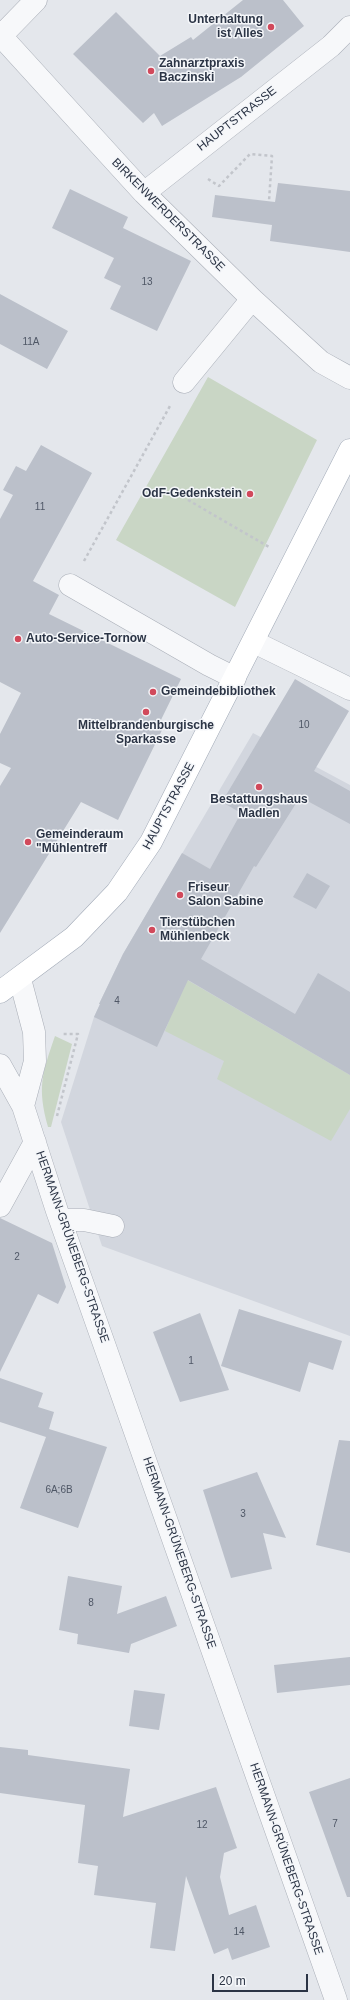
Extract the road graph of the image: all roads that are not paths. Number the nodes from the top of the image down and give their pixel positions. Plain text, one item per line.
1 (36, 0) edge
2 (350, 27) edge
3 (0, 35) edge
4 (144, 193) junction
5 (252, 299) junction
6 (350, 378) edge
7 (184, 382) road end
8 (350, 450) edge
9 (70, 585) road end
10 (254, 642) junction
11 (235, 678) junction
12 (350, 689) edge
13 (20, 979) junction
14 (0, 992) edge
15 (0, 1065) edge
16 (23, 1106) junction
17 (35, 1142) junction
18 (0, 1206) edge
19 (60, 1220) junction
20 (113, 1226) dead end
21 (336, 2000) edge

1 - 3 street, BIRKENWERDERSTRASSE
2 - 4 street, HAUPTSTRASSE
3 - 4 street, BIRKENWERDERSTRASSE
4 - 5 street, BIRKENWERDERSTRASSE
5 - 6 street, BIRKENWERDERSTRASSE
5 - 7 street
8 - 10 main road, HAUPTSTRASSE
9 - 11 street
10 - 11 main road, HAUPTSTRASSE
10 - 12 street
11 - 13 main road, HAUPTSTRASSE
13 - 14 main road, HAUPTSTRASSE
13 - 16 street
15 - 16 street, HERMANN-GRÜNEBERG-STRASSE
16 - 17 street, HERMANN-GRÜNEBERG-STRASSE
17 - 18 street
17 - 19 street, HERMANN-GRÜNEBERG-STRASSE
19 - 20 street
19 - 21 street, HERMANN-GRÜNEBERG-STRASSE

